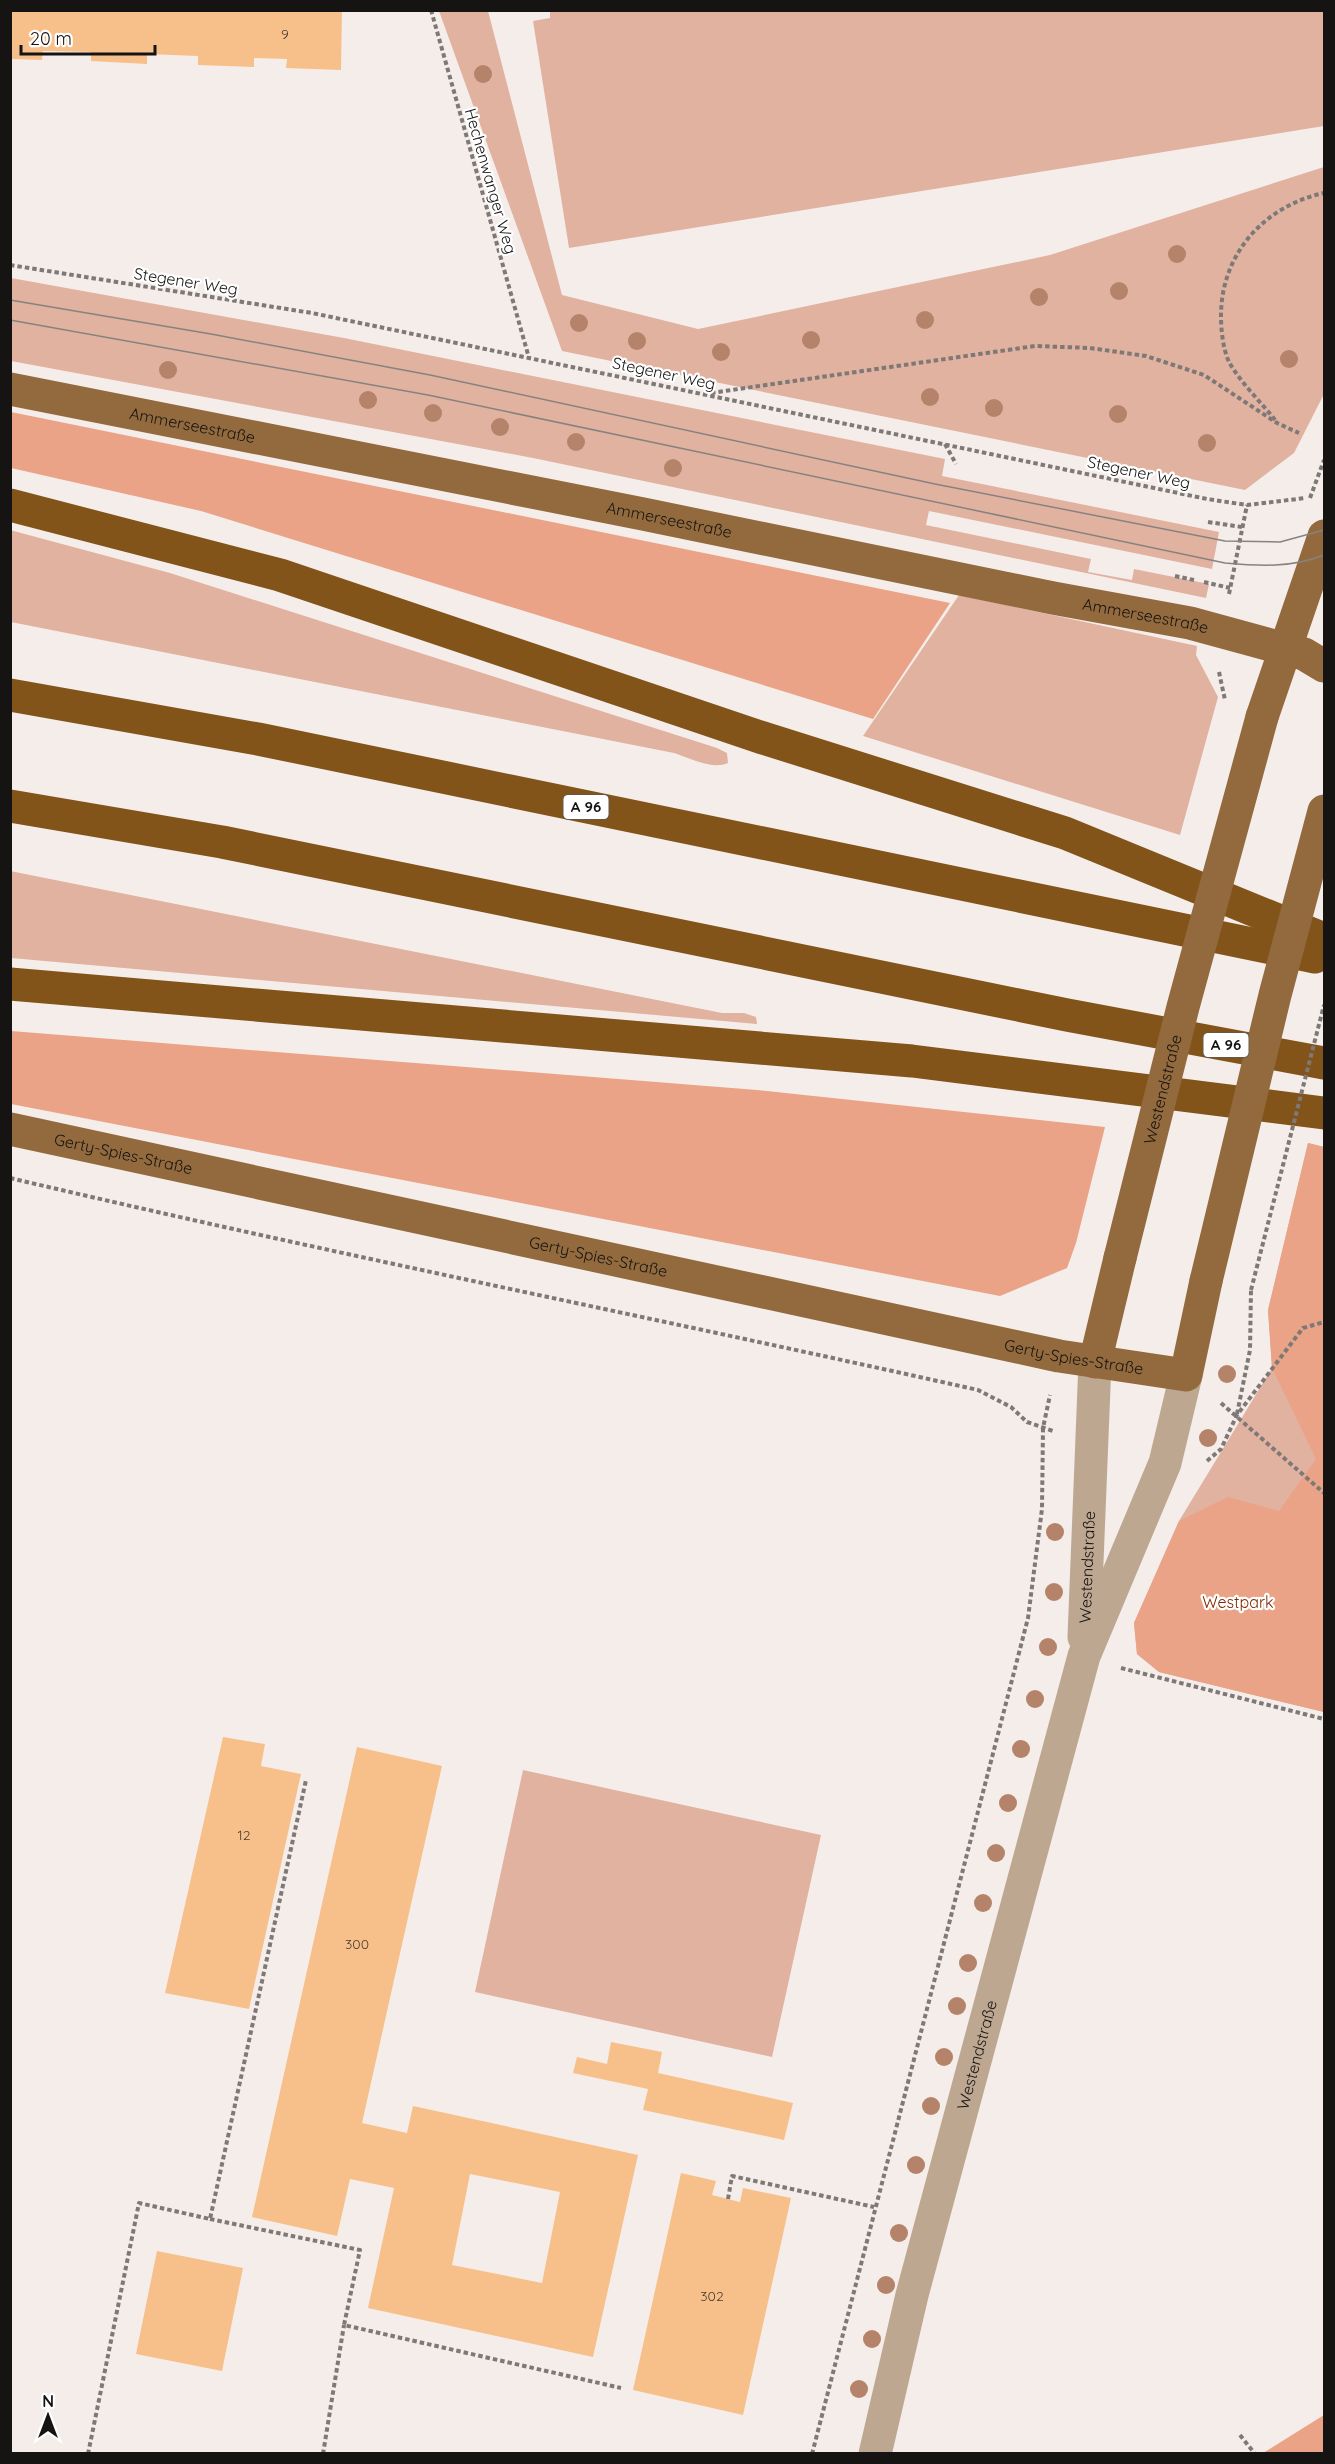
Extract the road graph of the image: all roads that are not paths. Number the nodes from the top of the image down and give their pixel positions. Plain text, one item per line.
1 (10, 389) edge
2 (10, 506) edge
3 (1324, 536) edge
4 (1285, 649) junction
5 (1324, 666) edge
6 (10, 695) edge
7 (10, 806) edge
8 (1324, 811) edge
9 (1324, 939) edge
10 (1324, 959) edge
11 (10, 984) edge
12 (1324, 1063) edge
13 (1324, 1113) edge
14 (10, 1130) edge
15 (1095, 1362) junction
16 (1186, 1375) junction
17 (1083, 1656) junction
18 (875, 2454) edge

1 - 4 main road, Ammerseestraße
2 - 9 highway
3 - 4 main road, Westendstraße
4 - 5 main road, Ammerseestraße
4 - 15 main road, Westendstraße, bridge
6 - 10 highway, A 96
7 - 12 highway, A 96
8 - 16 main road, Westendstraße, bridge
11 - 13 highway
14 - 15 main road, Gerty-Spies-Straße
15 - 16 main road, Gerty-Spies-Straße
15 - 17 lane, Westendstraße
16 - 17 lane, Westendstraße
17 - 18 lane, Westendstraße

